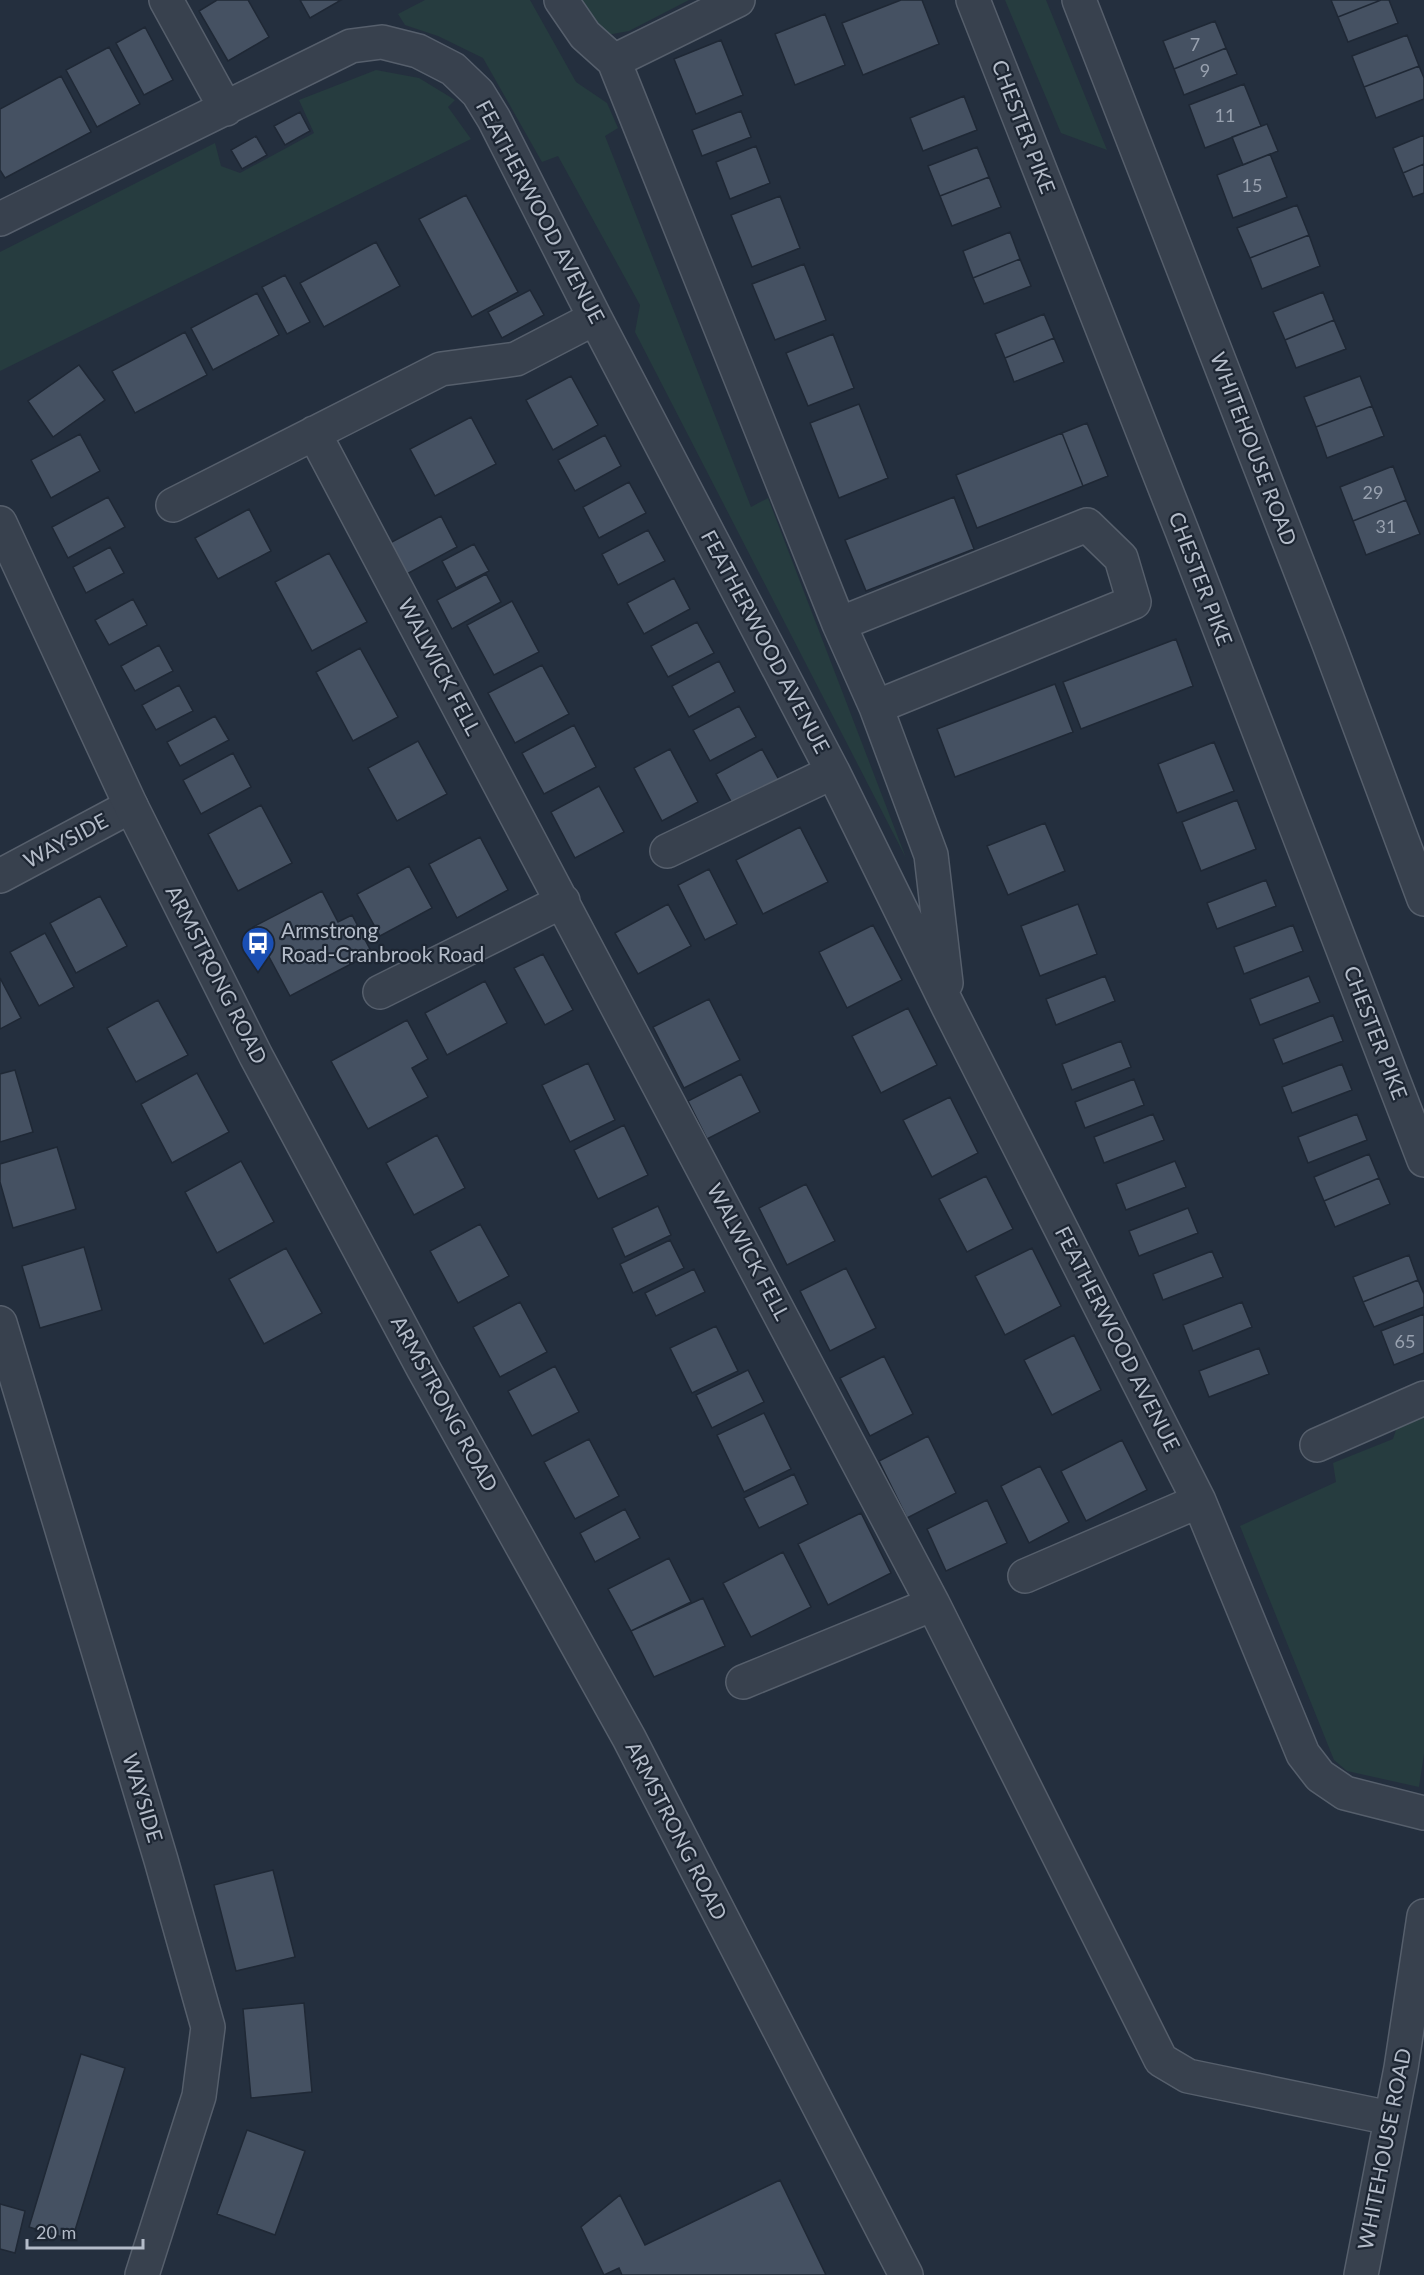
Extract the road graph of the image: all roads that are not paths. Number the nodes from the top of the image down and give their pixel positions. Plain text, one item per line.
1 (166, 0) edge
2 (561, 0) edge
3 (738, 0) edge
4 (974, 0) edge
5 (1079, 0) edge
6 (614, 61) junction
7 (226, 109) junction
8 (0, 219) edge
9 (595, 318) junction
10 (314, 433) junction
11 (173, 505) dead end
12 (0, 523) edge
13 (839, 624) junction
14 (876, 707) junction
15 (833, 771) junction
16 (131, 806) junction
17 (667, 851) dead end
18 (0, 876) edge
19 (1424, 899) edge
20 (563, 901) junction
21 (380, 992) dead end
22 (949, 1008) junction
23 (1424, 1160) edge
24 (0, 1323) edge
25 (1424, 1398) edge
26 (1317, 1445) dead end
27 (1199, 1500) junction
28 (1025, 1576) dead end
29 (937, 1612) junction
30 (743, 1682) dead end
31 (1424, 1814) edge
32 (1424, 1916) edge
33 (1390, 2118) junction
34 (142, 2275) edge
35 (906, 2275) edge
36 (1361, 2275) edge

1 - 7 street
2 - 6 street, FEATHERWOOD AVENUE
3 - 6 street
4 - 23 street, CHESTER PIKE
5 - 19 street, WHITEHOUSE ROAD
6 - 13 street, FEATHERWOOD AVENUE
7 - 8 street, FEATHERWOOD AVENUE
7 - 9 street, FEATHERWOOD AVENUE
9 - 10 street
9 - 15 street, FEATHERWOOD AVENUE
10 - 11 street
10 - 20 street, WALWICK FELL
12 - 16 street, ARMSTRONG ROAD
13 - 14 street, FEATHERWOOD AVENUE
13 - 14 street
14 - 22 street, FEATHERWOOD AVENUE
15 - 17 street, FEATHERWOOD AVENUE
15 - 22 street, FEATHERWOOD AVENUE
16 - 18 street, WAYSIDE
16 - 35 street, ARMSTRONG ROAD
20 - 21 street
20 - 29 street, WALWICK FELL
22 - 27 street, FEATHERWOOD AVENUE
24 - 34 street, WAYSIDE
25 - 26 street
27 - 28 street
27 - 31 street, FEATHERWOOD AVENUE
29 - 30 street
29 - 33 street, WALWICK FELL
32 - 33 street, WHITEHOUSE ROAD
33 - 36 street, WHITEHOUSE ROAD

